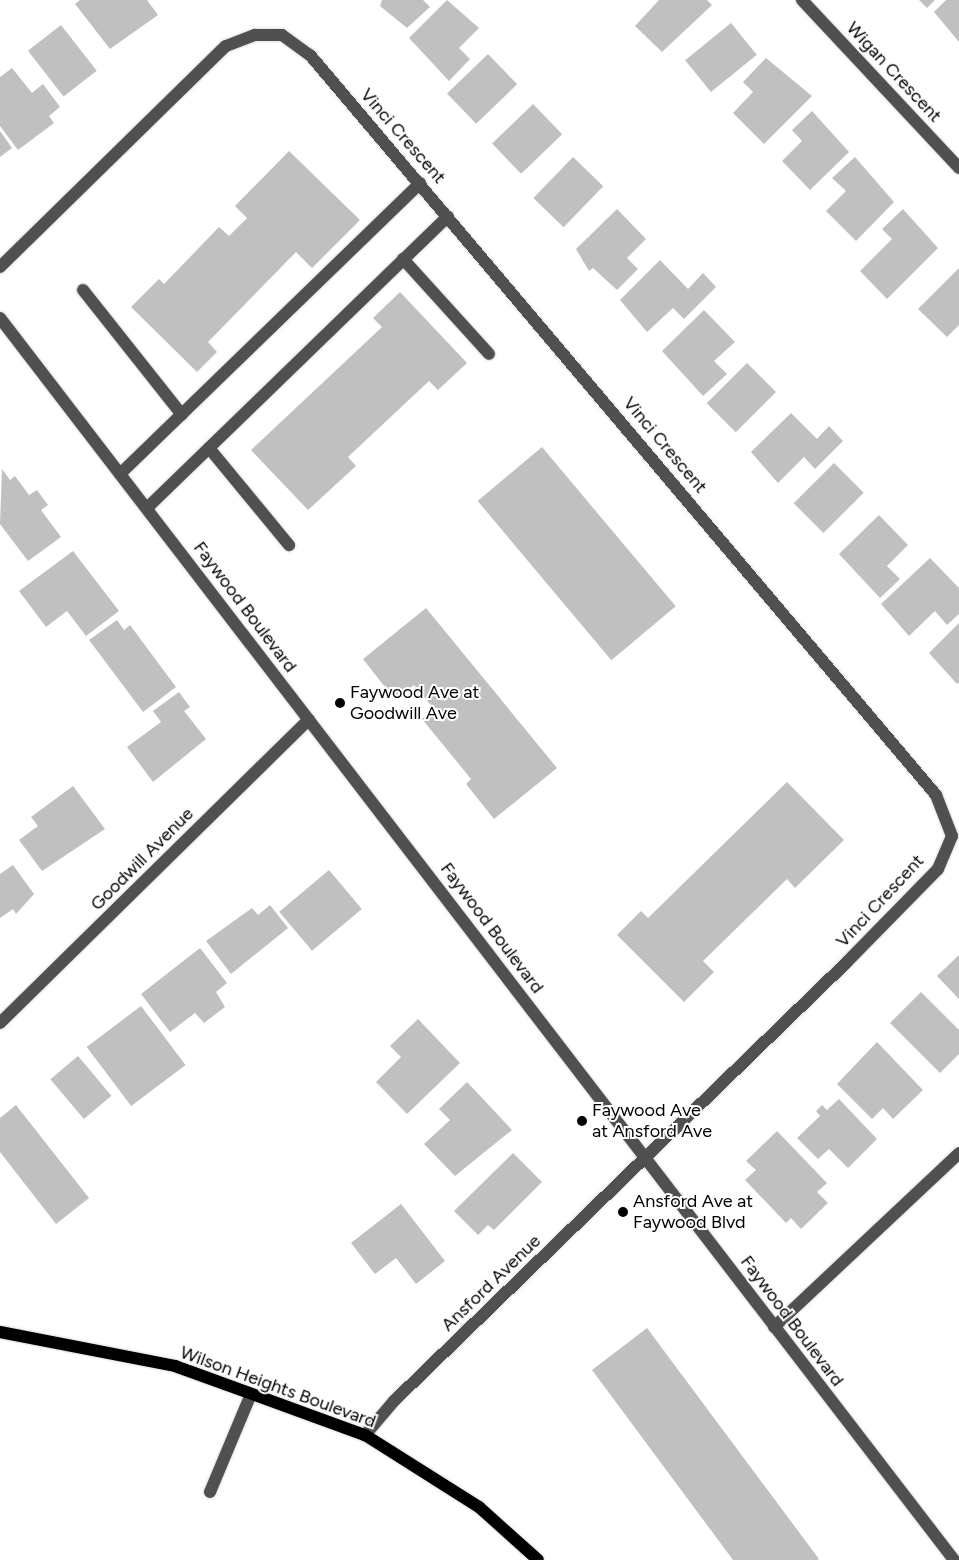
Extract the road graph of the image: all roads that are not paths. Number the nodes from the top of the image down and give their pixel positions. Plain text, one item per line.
1 (802, 0) edge
2 (959, 168) edge
3 (420, 183) junction
4 (448, 216) junction
5 (403, 260) junction
6 (0, 266) edge
7 (83, 290) dead end
8 (0, 318) edge
9 (489, 354) dead end
10 (182, 414) junction
11 (209, 448) junction
12 (120, 474) junction
13 (147, 508) junction
14 (289, 545) dead end
15 (309, 719) junction
16 (0, 1023) edge
17 (959, 1153) edge
18 (645, 1159) junction
19 (774, 1327) junction
20 (0, 1332) edge
21 (251, 1394) junction
22 (365, 1435) junction
23 (210, 1492) dead end
24 (538, 1560) edge
25 (954, 1560) edge

1 - 2 street, Wigan Crescent
3 - 4 street, Vinci Crescent
3 - 6 street, Vinci Crescent
3 - 10 street
4 - 5 street
4 - 18 street, Vinci Crescent
5 - 9 street
5 - 11 street
7 - 10 street
8 - 12 street, Faywood Boulevard
10 - 12 street
11 - 13 street
11 - 14 street
12 - 13 street, Faywood Boulevard
13 - 15 street, Faywood Boulevard
15 - 16 street, Goodwill Avenue
15 - 18 street, Faywood Boulevard
17 - 19 street
18 - 19 street, Faywood Boulevard
18 - 22 street, Ansford Avenue
19 - 25 street, Faywood Boulevard
20 - 21 main road, Wilson Heights Boulevard
21 - 22 main road, Wilson Heights Boulevard
21 - 23 street
22 - 24 main road, Wilson Heights Boulevard

